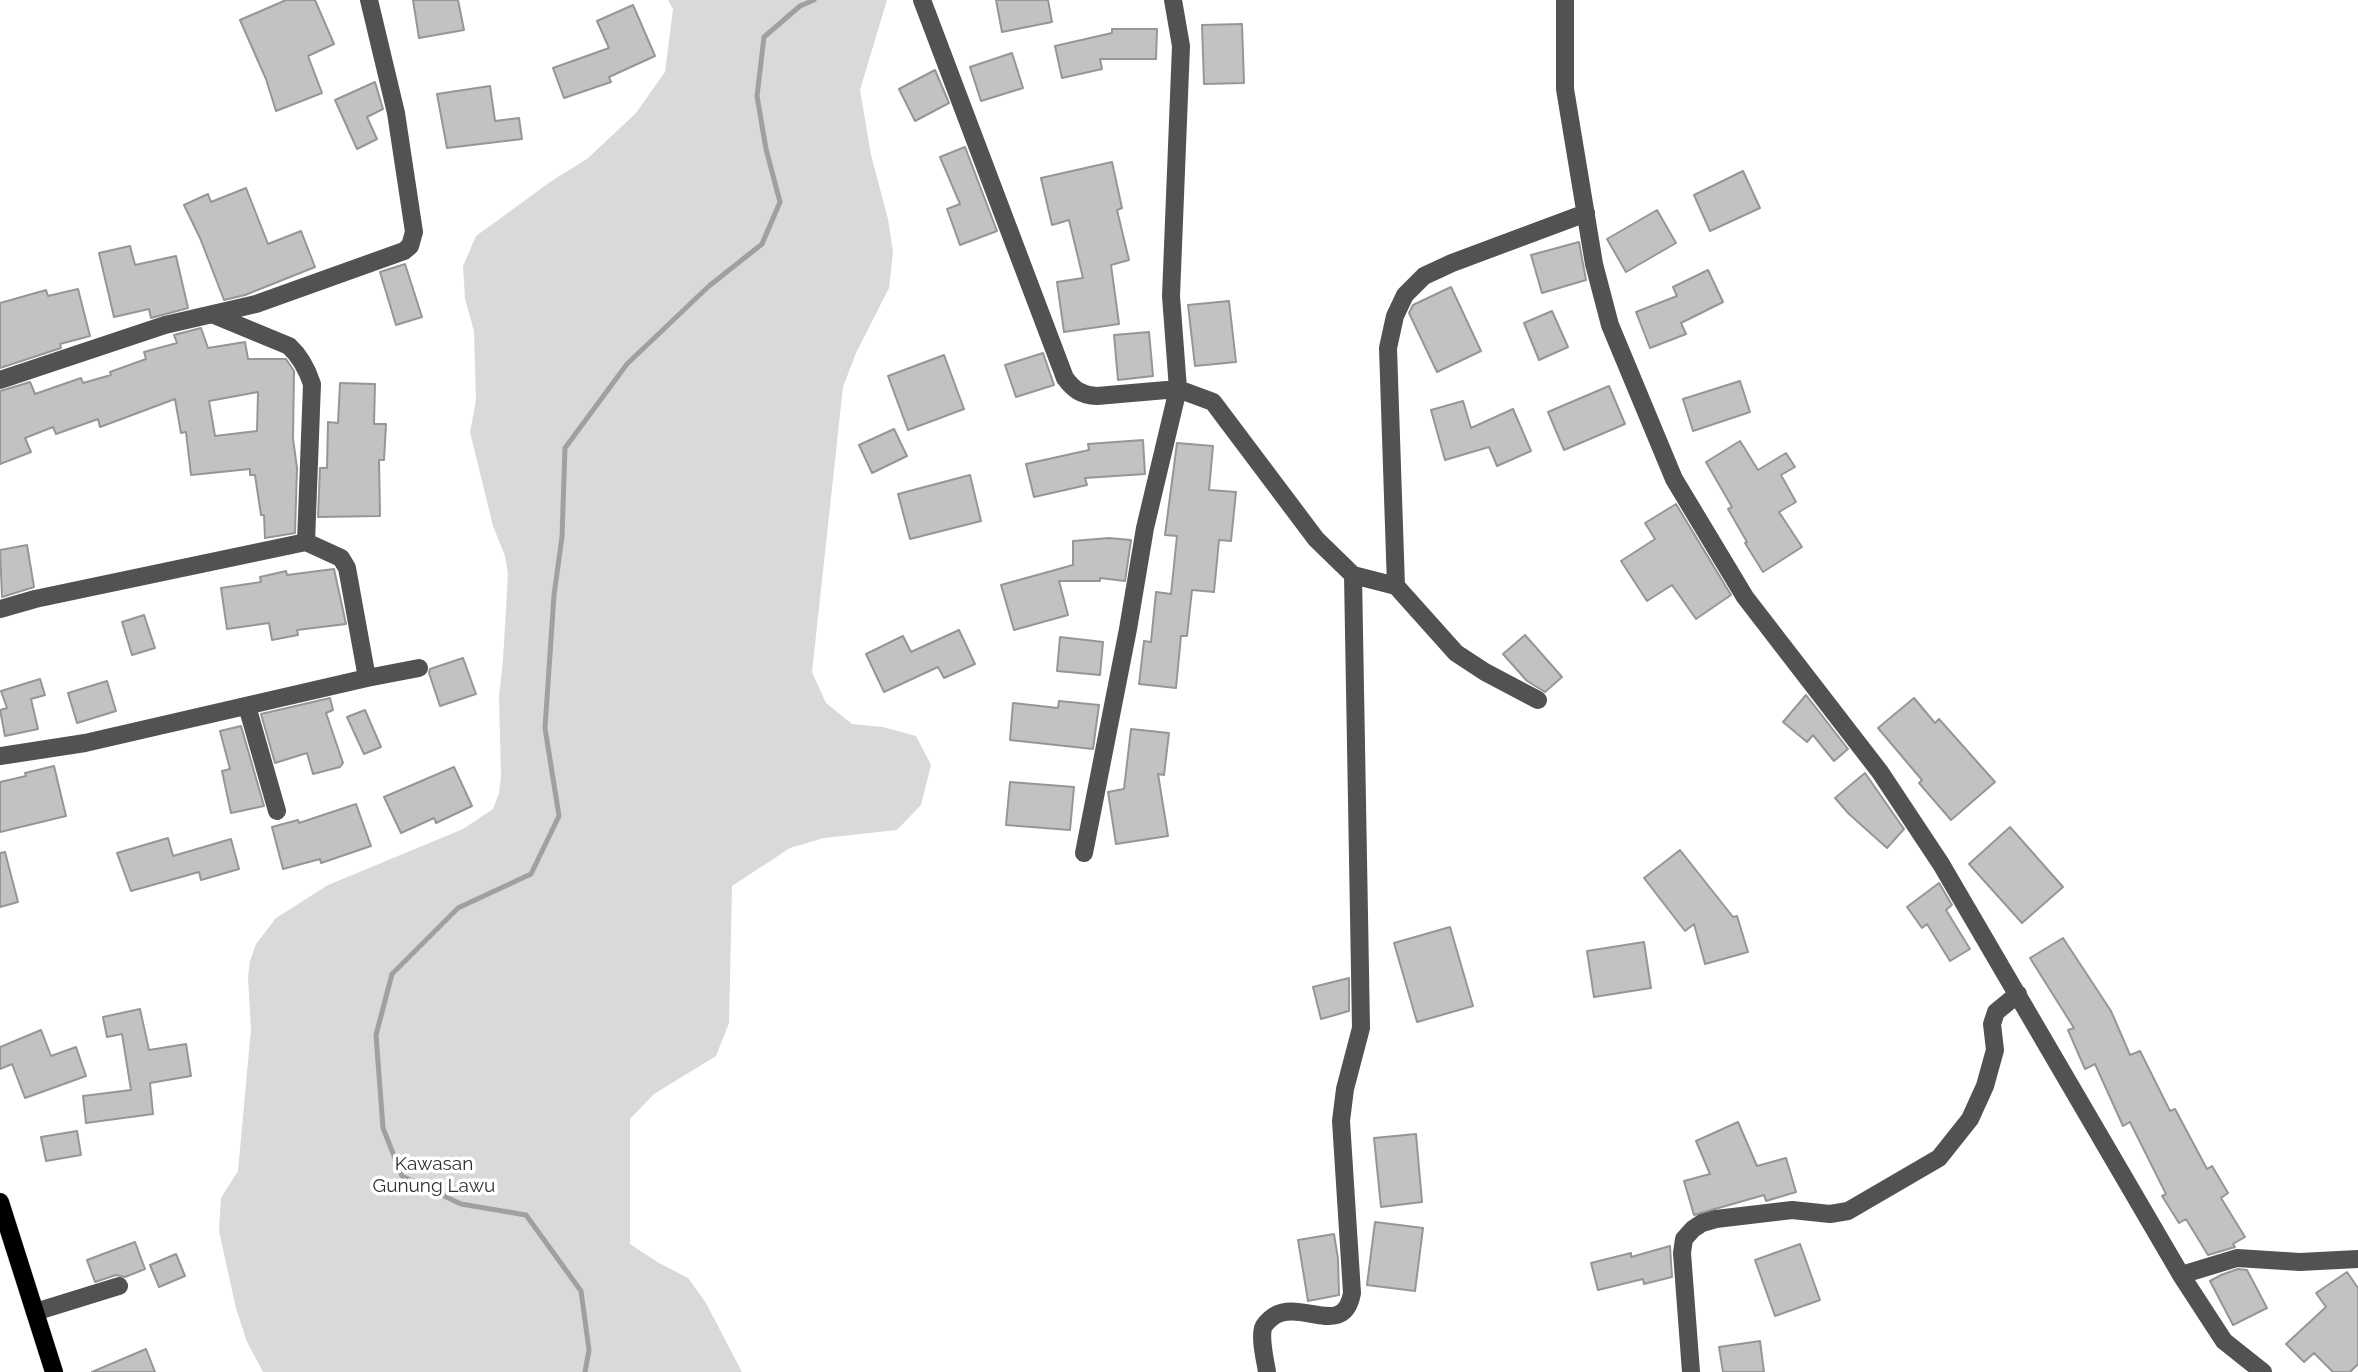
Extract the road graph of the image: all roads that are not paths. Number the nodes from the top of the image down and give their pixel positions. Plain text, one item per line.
1 (369, 0) edge
2 (922, 0) edge
3 (1173, 0) edge
4 (1565, 0) edge
5 (1586, 213) junction
6 (214, 315) junction
7 (0, 380) edge
8 (1178, 389) junction
9 (306, 542) junction
10 (1353, 575) junction
11 (1396, 586) junction
12 (0, 609) edge
13 (419, 668) dead end
14 (367, 678) junction
15 (1538, 700) dead end
16 (247, 706) junction
17 (0, 756) edge
18 (277, 811) dead end
19 (1084, 853) dead end
20 (2018, 994) junction
21 (0, 1202) edge
22 (2358, 1259) edge
23 (2181, 1275) junction
24 (119, 1286) dead end
25 (35, 1312) junction
26 (54, 1372) edge
27 (1267, 1372) edge
28 (1690, 1372) edge
29 (2263, 1372) edge

1 - 6 street
2 - 8 street
3 - 8 street
4 - 5 street
5 - 11 street
5 - 20 street
6 - 7 street
6 - 9 street
8 - 10 street
8 - 19 street
9 - 12 street
9 - 14 street
10 - 11 street
10 - 27 street
11 - 15 street
13 - 14 street
14 - 16 street
16 - 17 street
16 - 18 street
20 - 23 street
20 - 28 street
21 - 25 main road
22 - 23 street
23 - 29 street
24 - 25 street
25 - 26 main road

